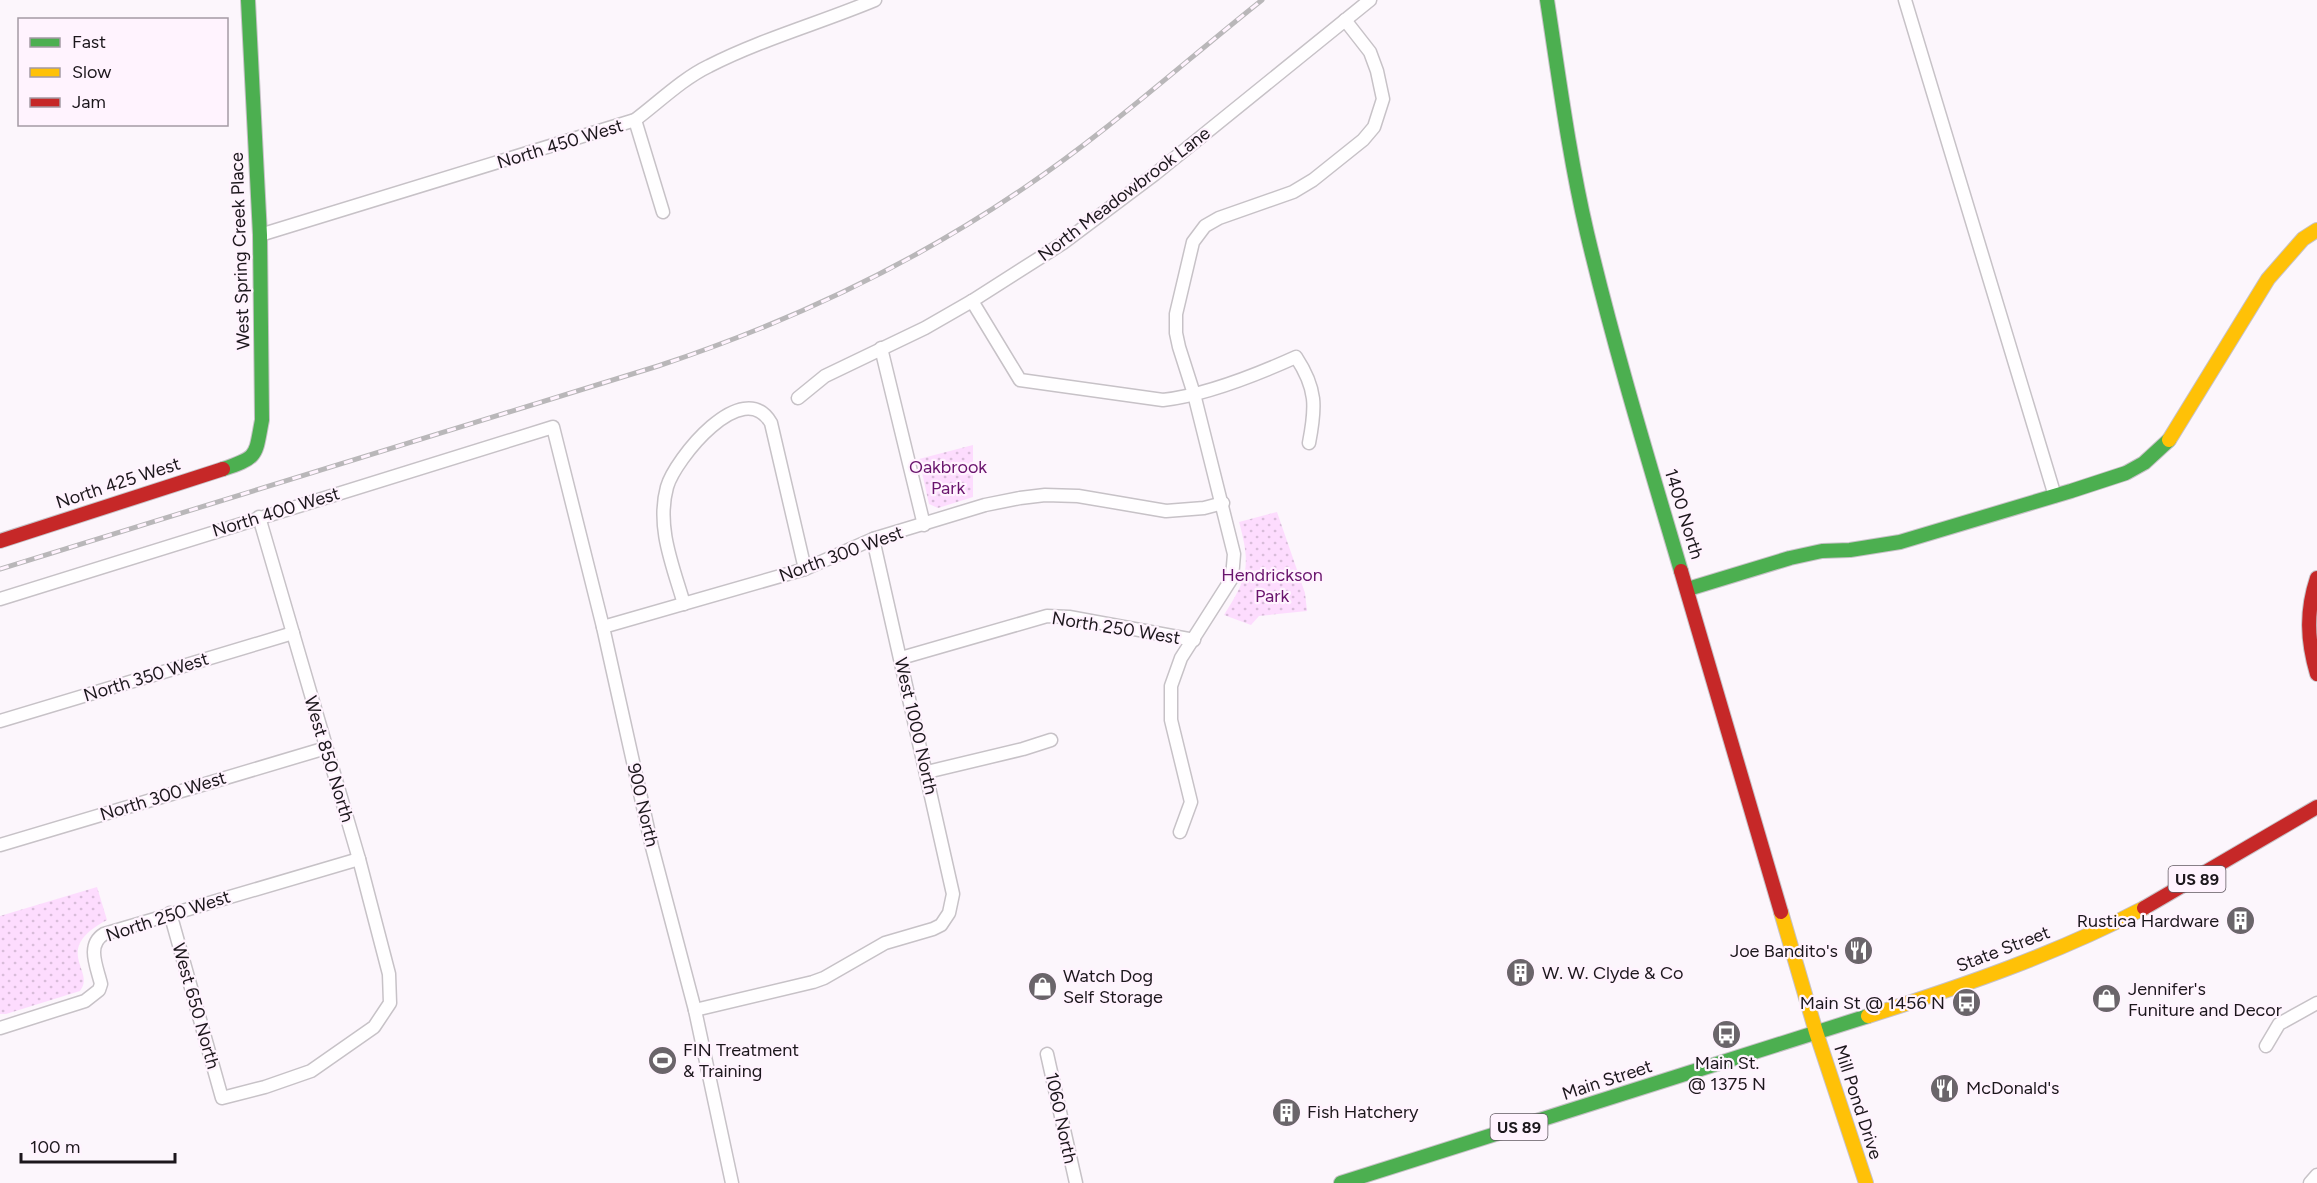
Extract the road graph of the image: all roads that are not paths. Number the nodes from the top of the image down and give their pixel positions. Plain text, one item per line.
1 (248, 0) edge
2 (875, 0) edge
3 (1370, 0) edge
4 (1547, 0) edge
5 (1905, 0) edge
6 (1345, 20) junction
7 (635, 120) junction
8 (663, 212) dead end
9 (2317, 230) edge
10 (260, 235) junction
11 (972, 301) junction
12 (881, 348) junction
13 (1194, 394) junction
14 (798, 398) dead end
15 (553, 427) joint
16 (1309, 443) dead end
17 (248, 461) joint
18 (2055, 496) junction
19 (1222, 503) junction
20 (259, 517) junction
21 (924, 525) junction
22 (873, 539) junction
23 (0, 540) edge
24 (805, 569) junction
25 (2317, 578) edge
26 (1688, 589) junction
27 (0, 599) edge
28 (684, 604) junction
29 (603, 627) junction
30 (292, 633) junction
31 (1194, 640) junction
32 (901, 658) junction
33 (2317, 674) edge
34 (0, 721) edge
35 (1051, 740) dead end
36 (326, 748) junction
37 (927, 772) junction
38 (2317, 807) edge
39 (1180, 832) dead end
40 (0, 844) edge
41 (359, 859) junction
42 (170, 913) junction
43 (2317, 1003) edge
44 (695, 1010) junction
45 (0, 1028) edge
46 (1816, 1032) junction
47 (2266, 1046) dead end
48 (1047, 1054) dead end
49 (222, 1098) joint
50 (2317, 1175) edge
51 (732, 1183) edge
52 (1076, 1183) edge
53 (1341, 1183) edge
54 (1866, 1183) edge
55 (2310, 1183) edge

1 - 10 main road, West Spring Creek Place
2 - 7 street, North 450 West
3 - 6 street, North Meadowbrook Lane
4 - 26 main road, 1400 North
5 - 18 street
6 - 11 street, North Meadowbrook Lane
6 - 13 street
7 - 8 street
7 - 10 street, North 450 West
9 - 18 main road
10 - 17 main road, West Spring Creek Place
11 - 12 street, North Meadowbrook Lane
11 - 13 street
12 - 14 street, North Meadowbrook Lane
12 - 21 street
13 - 16 street
13 - 19 street
15 - 20 street, North 400 West
15 - 29 street, 900 North
17 - 23 main road, North 425 West
18 - 26 main road
19 - 21 street, North 300 West
19 - 31 street
20 - 27 street, North 400 West
20 - 30 street, West 850 North
21 - 22 street, North 300 West
22 - 24 street, North 300 West
22 - 32 street, West 1000 North
24 - 28 street, North 300 West
24 - 28 street
25 - 33 main road
26 - 46 main road, 1400 North
28 - 29 street, North 300 West
29 - 44 street, 900 North
30 - 34 street, North 350 West
30 - 36 street, West 850 North
31 - 32 street, North 250 West
31 - 39 street
32 - 37 street, West 1000 North
35 - 37 street
36 - 40 street, North 300 West
36 - 41 street, West 850 North
37 - 44 street, West 1000 North
38 - 46 main road, State Street / US 89
41 - 42 street, North 250 West
41 - 49 street, West 850 North
42 - 45 street, North 250 West
42 - 49 street, West 650 North
43 - 47 street
44 - 51 street, 900 North
46 - 53 main road, Main Street / US 89
46 - 54 main road, Mill Pond Drive
48 - 52 street, 1060 North
50 - 55 street

